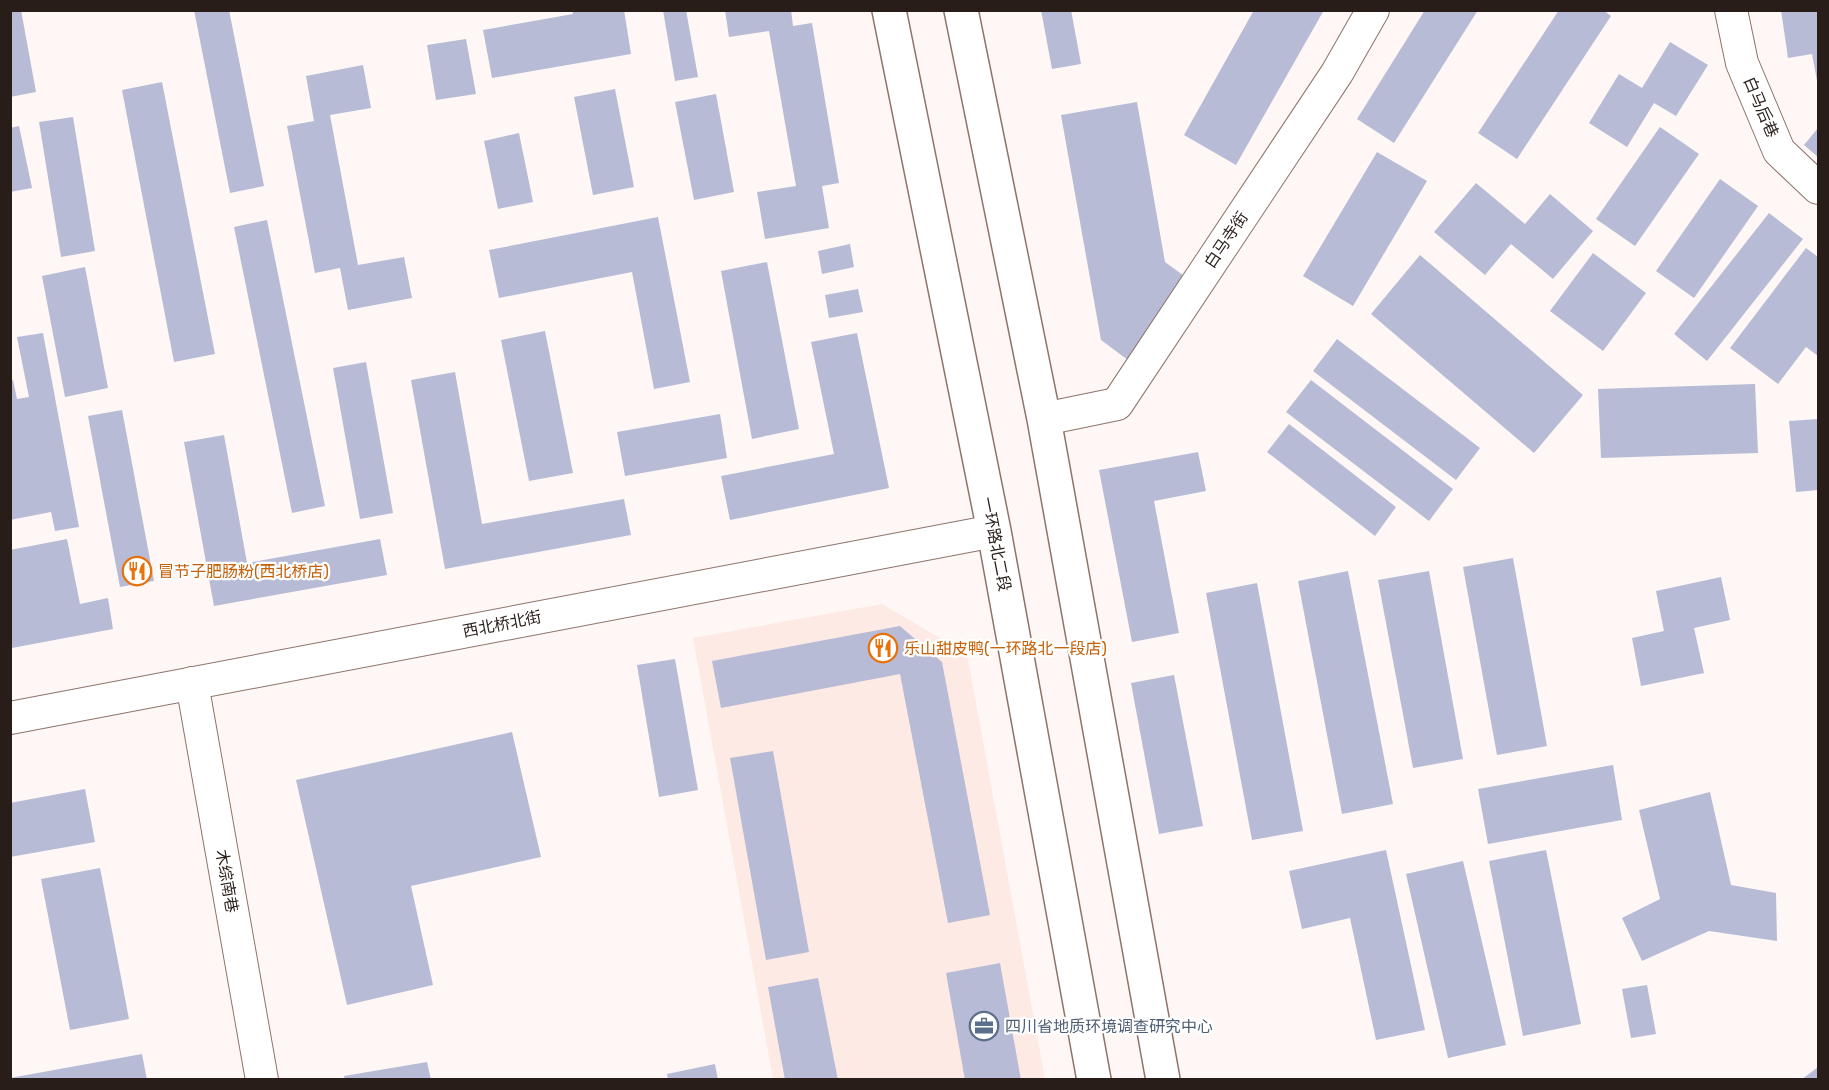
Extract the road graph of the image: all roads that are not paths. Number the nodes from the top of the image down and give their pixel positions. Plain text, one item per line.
1 (889, 10) edge
2 (961, 10) edge
3 (1373, 10) edge
4 (1731, 10) edge
5 (1818, 188) edge
6 (1044, 419) junction
7 (994, 531) junction
8 (192, 683) junction
9 (10, 718) edge
10 (262, 1080) edge
11 (1094, 1080) edge
12 (1163, 1080) edge

1 - 7 main road, 一环路北二段
2 - 6 main road
3 - 6 street, 白马寺街
4 - 5 street, 白马后巷
6 - 12 main road
7 - 8 street, 西北桥北街
7 - 11 main road, 一环路北二段
8 - 9 street, 西北桥北街
8 - 10 street, 木综南巷

